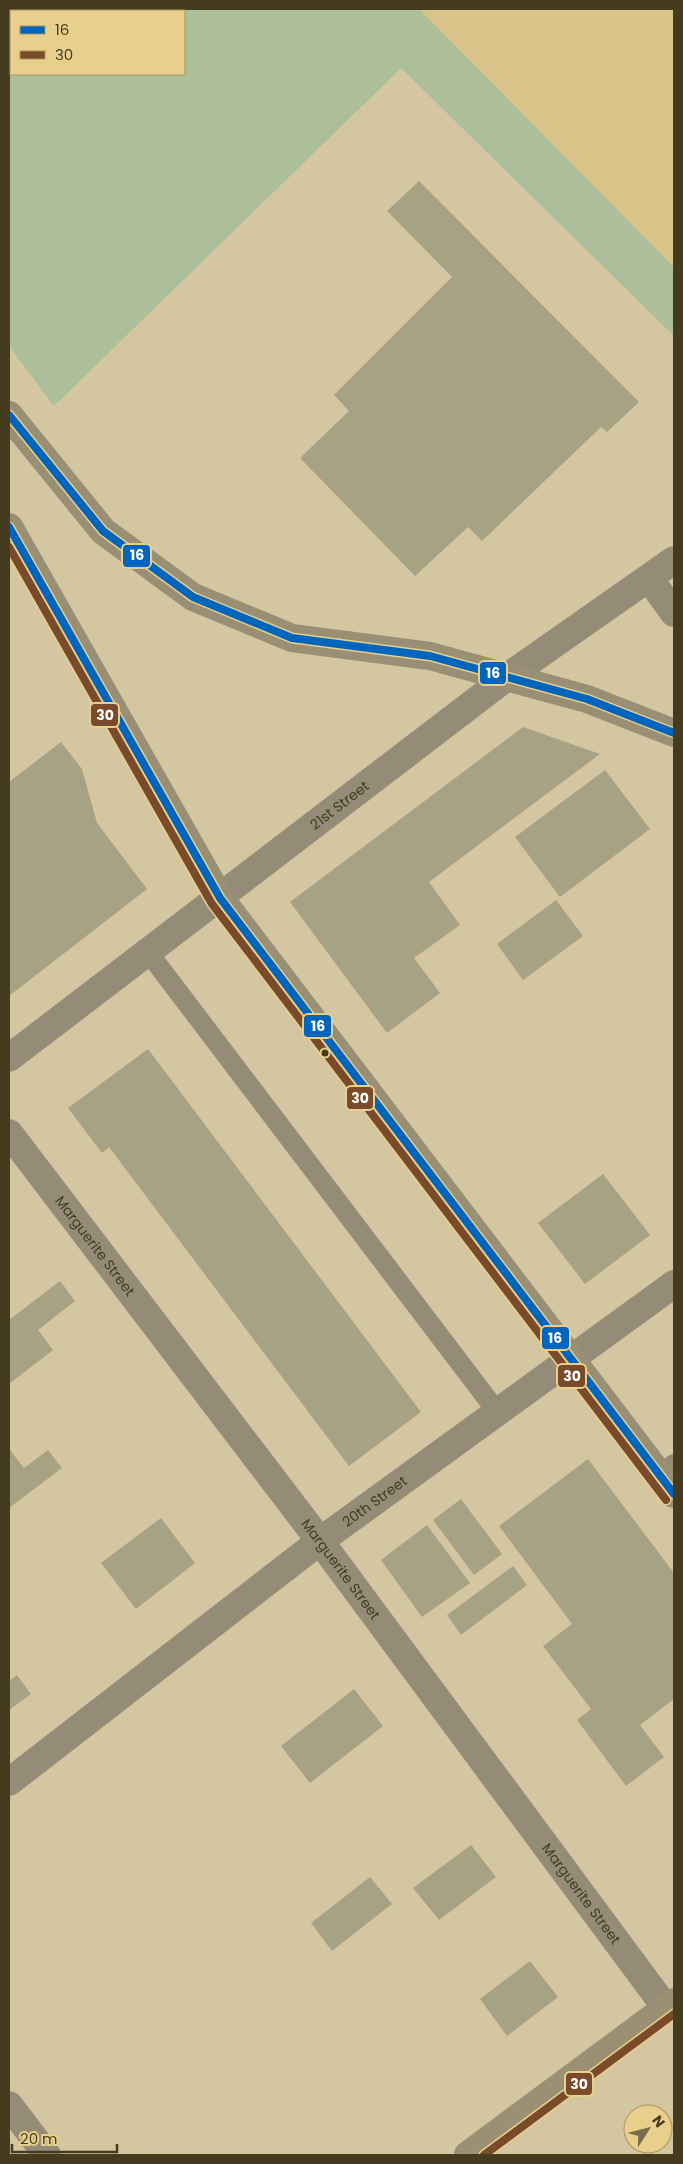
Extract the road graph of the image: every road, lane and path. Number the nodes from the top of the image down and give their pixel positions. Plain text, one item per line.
1 (9, 415) edge
2 (9, 527) edge
3 (674, 560) edge
4 (649, 578) junction
5 (674, 613) edge
6 (507, 677) junction
7 (674, 733) edge
8 (220, 898) junction
9 (148, 952) junction
10 (9, 1058) edge
11 (9, 1133) edge
12 (674, 1284) edge
13 (573, 1359) junction
14 (498, 1412) junction
15 (669, 1478) edge
16 (320, 1541) junction
17 (9, 1782) edge
18 (670, 2005) edge
19 (9, 2105) edge
20 (47, 2155) edge
21 (468, 2155) edge

1 - 6 main road
2 - 8 main road
3 - 4 street, 21st Street
4 - 5 street
4 - 6 street, 21st Street
6 - 7 main road
6 - 8 street, 21st Street
8 - 9 street, 21st Street
8 - 13 main road
9 - 10 street, 21st Street
9 - 14 lane
11 - 16 street, Marguerite Street
12 - 13 street, 20th Street
13 - 14 street, 20th Street
13 - 15 main road
14 - 16 street, 20th Street
16 - 17 street, 20th Street
16 - 18 street, Marguerite Street
18 - 21 street
19 - 20 street

